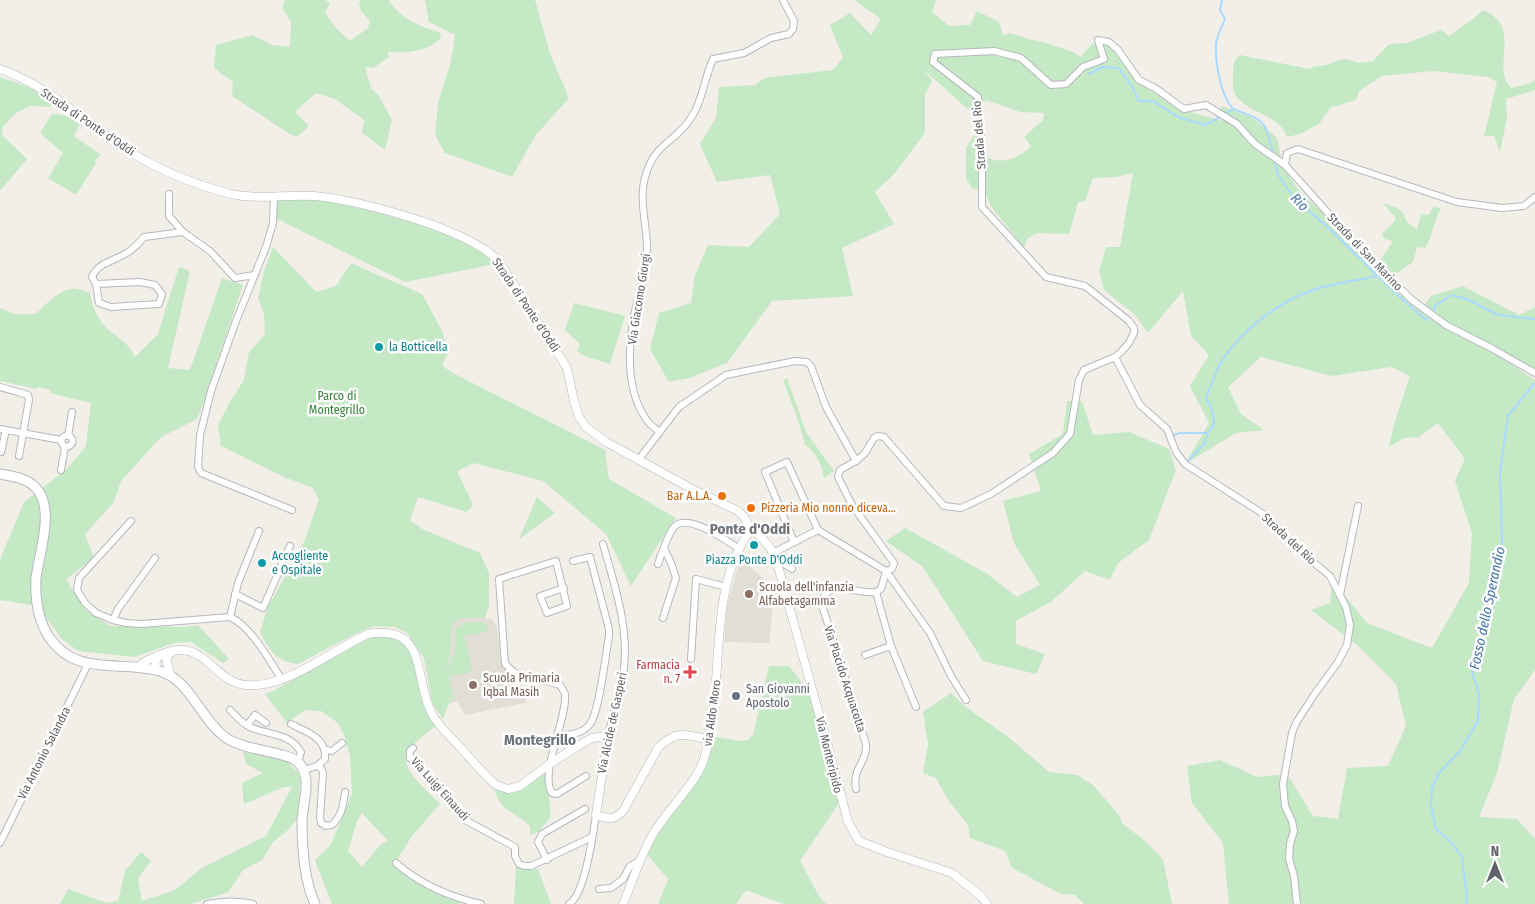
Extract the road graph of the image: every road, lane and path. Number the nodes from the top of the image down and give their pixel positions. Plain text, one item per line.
1 (783, 0) edge
2 (0, 69) edge
3 (1285, 165) junction
4 (169, 194) dead end
5 (274, 196) junction
6 (1535, 197) edge
7 (183, 232) junction
8 (255, 275) junction
9 (96, 284) junction
10 (1115, 357) junction
11 (1535, 374) edge
12 (0, 387) edge
13 (72, 412) dead end
14 (3, 430) edge
15 (659, 432) junction
16 (23, 433) junction
17 (68, 436) junction
18 (61, 440) junction
19 (65, 447) junction
20 (1, 452) dead end
21 (19, 456) dead end
22 (638, 459) junction
23 (856, 461) junction
24 (61, 470) dead end
25 (0, 474) edge
26 (1358, 506) dead end
27 (292, 510) dead end
28 (131, 521) dead end
29 (748, 524) junction
30 (818, 530) junction
31 (259, 531) dead end
32 (756, 532) junction
33 (748, 534) junction
34 (794, 542) junction
35 (603, 544) dead end
36 (290, 546) dead end
37 (664, 548) junction
38 (738, 548) junction
39 (775, 556) junction
40 (155, 558) dead end
41 (573, 562) dead end
42 (658, 564) dead end
43 (792, 569) dead end
44 (884, 570) junction
45 (564, 588) junction
46 (726, 588) junction
47 (876, 592) junction
48 (235, 594) junction
49 (1340, 595) junction
50 (230, 617) junction
51 (663, 618) dead end
52 (113, 620) junction
53 (890, 646) junction
54 (865, 655) dead end
55 (163, 656) junction
56 (691, 659) dead end
57 (88, 664) junction
58 (138, 667) junction
59 (157, 670) junction
60 (170, 674) junction
61 (282, 680) junction
62 (966, 700) dead end
63 (916, 707) dead end
64 (230, 710) dead end
65 (266, 723) dead end
66 (291, 724) dead end
67 (247, 725) junction
68 (558, 735) junction
69 (608, 736) junction
70 (709, 740) junction
71 (342, 743) dead end
72 (413, 748) dead end
73 (326, 750) junction
74 (298, 762) junction
75 (551, 763) junction
76 (317, 766) junction
77 (304, 770) junction
78 (586, 776) dead end
79 (856, 789) dead end
80 (345, 792) dead end
81 (585, 809) dead end
82 (596, 815) junction
83 (592, 837) junction
84 (0, 842) edge
85 (642, 859) junction
86 (547, 860) junction
87 (396, 863) dead end
88 (599, 889) dead end
89 (207, 904) edge
90 (252, 904) edge
91 (315, 904) edge
92 (481, 904) edge
93 (569, 904) edge
94 (623, 904) edge
95 (987, 904) edge
96 (1297, 904) edge

1 - 15 street, Via Giacomo Giorgi
2 - 5 street, Strada di Ponte d'Oddi
3 - 6 street
3 - 10 street, Strada del Rio
3 - 11 street, Strada di San Marino
4 - 7 street
5 - 8 street
5 - 22 street, Strada di Ponte d'Oddi
7 - 8 street
7 - 9 street
8 - 27 street
9 - 9 street
10 - 23 street, Strada del Rio
10 - 49 street, Strada del Rio
12 - 16 street
13 - 17 street
14 - 16 street
14 - 20 street
15 - 22 street
15 - 23 street
16 - 18 street
16 - 21 street
17 - 18 street
17 - 19 street
18 - 19 street
19 - 24 street
22 - 29 street, Strada di Ponte d'Oddi
23 - 44 street
25 - 57 main road
26 - 49 street
28 - 52 street
29 - 32 street, Strada di Ponte d'Oddi
29 - 33 street
30 - 34 street
30 - 34 street
30 - 44 street
31 - 48 street
32 - 33 street
32 - 39 street, Via Monteripido
33 - 38 street, via Aldo Moro
34 - 39 street
35 - 69 street, Via Alcide de Gasperi
36 - 48 street
37 - 38 street
37 - 42 street
37 - 51 street
38 - 46 street, via Aldo Moro
39 - 43 street
39 - 95 street, Via Monteripido
40 - 52 street
41 - 68 street
44 - 47 street
44 - 62 street
45 - 45 street
45 - 68 street
46 - 56 street
46 - 70 street, via Aldo Moro
47 - 53 street
47 - 79 street, Via Placido Acquacotta
48 - 50 street
49 - 96 street, Strada del Rio
50 - 52 street
50 - 61 street
53 - 54 street
53 - 63 street
55 - 58 street
55 - 59 street
55 - 60 street
55 - 61 street
57 - 58 main road
57 - 84 street, Via Antonio Salandra
58 - 59 main road
59 - 60 main road
60 - 74 main road
61 - 75 street
64 - 67 street
65 - 67 street
66 - 73 street
67 - 74 street
68 - 75 street
69 - 75 street
69 - 82 street, Via Alcide de Gasperi
70 - 82 street
70 - 85 street, via Aldo Moro
71 - 73 street
72 - 86 street, Via Luigi Einaudi
73 - 76 street
74 - 77 main road
75 - 78 street
76 - 77 street
76 - 80 street
77 - 91 main road
81 - 86 street
82 - 83 street
83 - 86 street, Via Luigi Einaudi
83 - 93 street
85 - 88 street
85 - 94 street, via Aldo Moro
87 - 92 street
89 - 90 street

